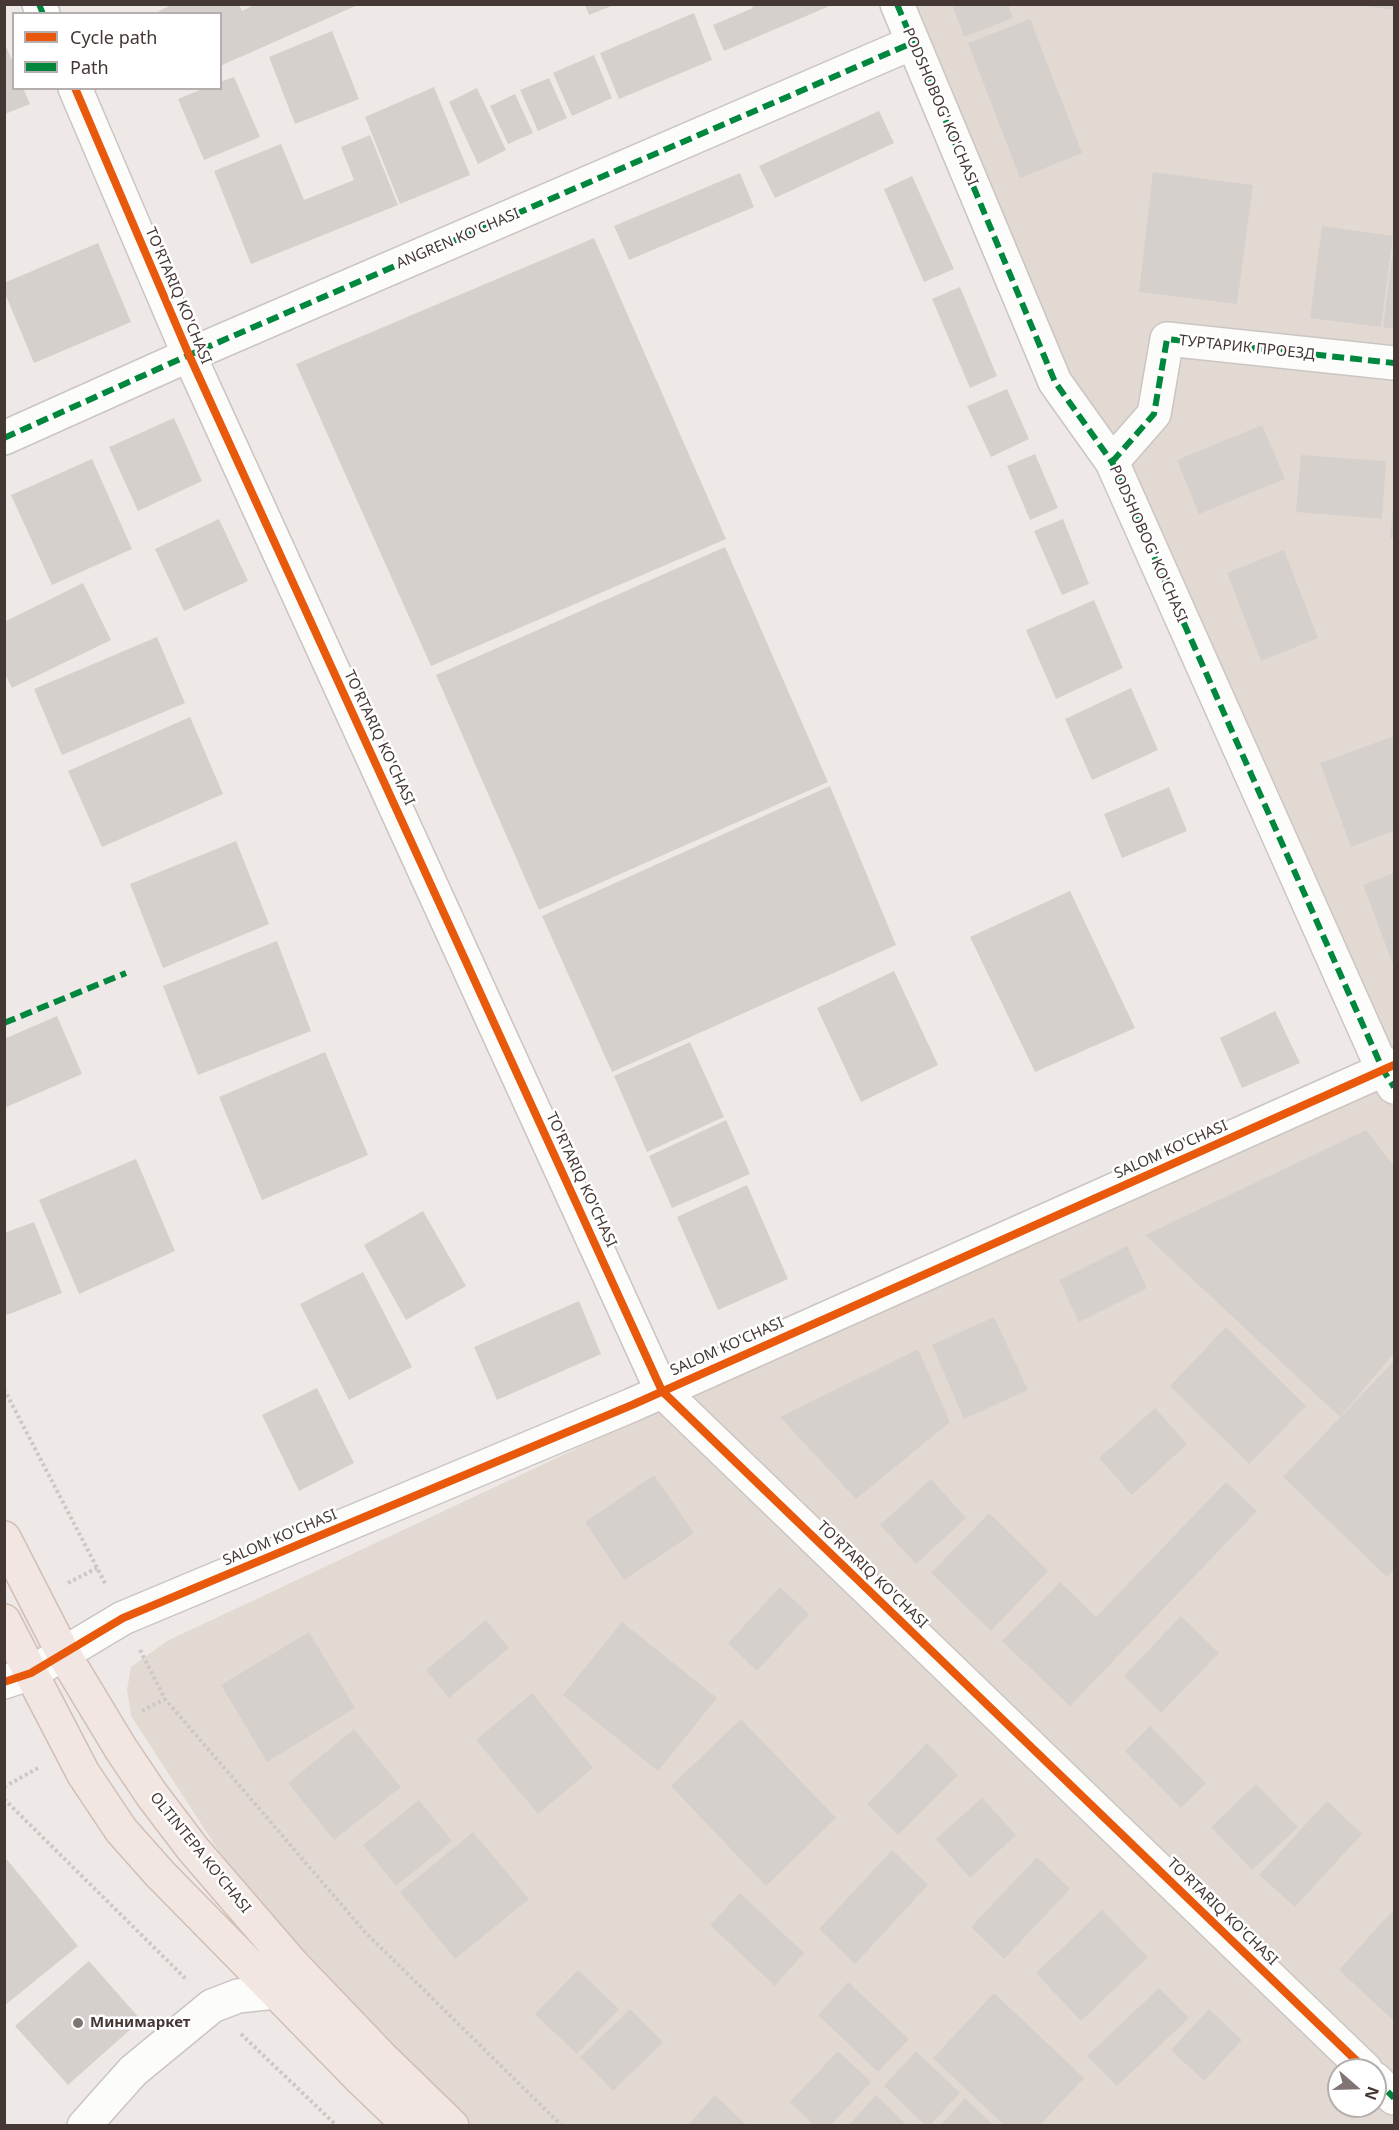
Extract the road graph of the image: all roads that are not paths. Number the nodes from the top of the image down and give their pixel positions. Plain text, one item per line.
1 (897, 4) edge
2 (912, 43) junction
3 (76, 90) edge
4 (189, 355) junction
5 (1395, 363) edge
6 (4, 438) edge
7 (1112, 462) junction
8 (1391, 1074) edge
9 (662, 1391) junction
10 (4, 1538) edge
11 (4, 1621) edge
12 (63, 1653) junction
13 (18, 1677) edge
14 (276, 1992) junction
15 (1353, 2058) edge
16 (84, 2126) edge
17 (410, 2126) edge
18 (452, 2126) edge

1 - 2 street, PODSHOBOG' KO'CHASI
2 - 4 street, ANGREN KO'CHASI
2 - 7 street, PODSHOBOG' KO'CHASI
3 - 4 street, TO'RTARIQ KO'CHASI
4 - 6 street, ANGREN KO'CHASI
4 - 9 street, TO'RTARIQ KO'CHASI
5 - 7 street, ТУРТАРИК ПРОЕЗД
7 - 8 street, PODSHOBOG' KO'CHASI
8 - 9 street, SALOM KO'CHASI
9 - 12 street, SALOM KO'CHASI
9 - 15 street, TO'RTARIQ KO'CHASI
10 - 12 main road, OLTINTEPA KO'CHASI
11 - 13 main road
12 - 13 street, SALOM KO'CHASI
12 - 18 main road, OLTINTEPA KO'CHASI
13 - 14 main road
14 - 16 street
14 - 17 main road

